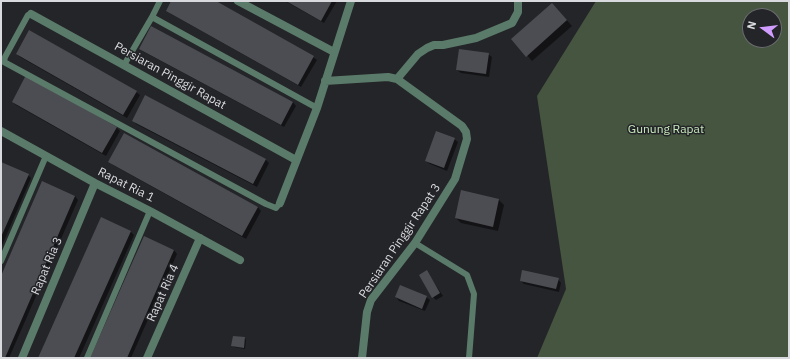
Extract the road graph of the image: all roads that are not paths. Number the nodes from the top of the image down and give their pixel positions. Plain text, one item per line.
1 (160, 1) edge
2 (238, 1) edge
3 (351, 1) edge
4 (518, 1) edge
5 (31, 14) joint
6 (152, 17) junction
7 (334, 52) junction
8 (124, 65) junction
9 (397, 79) junction
10 (325, 81) junction
11 (317, 108) junction
12 (1, 131) edge
13 (46, 156) junction
14 (296, 160) junction
15 (95, 183) junction
16 (280, 203) joint
17 (150, 211) junction
18 (200, 238) junction
19 (415, 243) junction
20 (240, 260) dead end
21 (1, 261) edge
22 (22, 358) edge
23 (87, 358) edge
24 (147, 358) edge
25 (362, 358) edge
26 (469, 358) edge

1 - 6 lane
2 - 7 street
3 - 7 street
4 - 9 street
5 - 8 street, Persiaran Pinggir Rapat
5 - 16 lane
6 - 8 lane
6 - 11 lane
7 - 10 street
8 - 14 street, Persiaran Pinggir Rapat
9 - 10 street
9 - 19 street, Persiaran Pinggir Rapat 3
10 - 11 street
11 - 14 street
12 - 13 street, Rapat Ria 1
13 - 15 street, Rapat Ria 1
13 - 21 lane
14 - 16 street
15 - 17 street, Rapat Ria 1
15 - 22 street, Rapat Ria 3
17 - 18 street, Rapat Ria 1
17 - 23 lane
18 - 20 street, Rapat Ria 1
18 - 24 street, Rapat Ria 4
19 - 25 street, Persiaran Pinggir Rapat 3
19 - 26 lane

